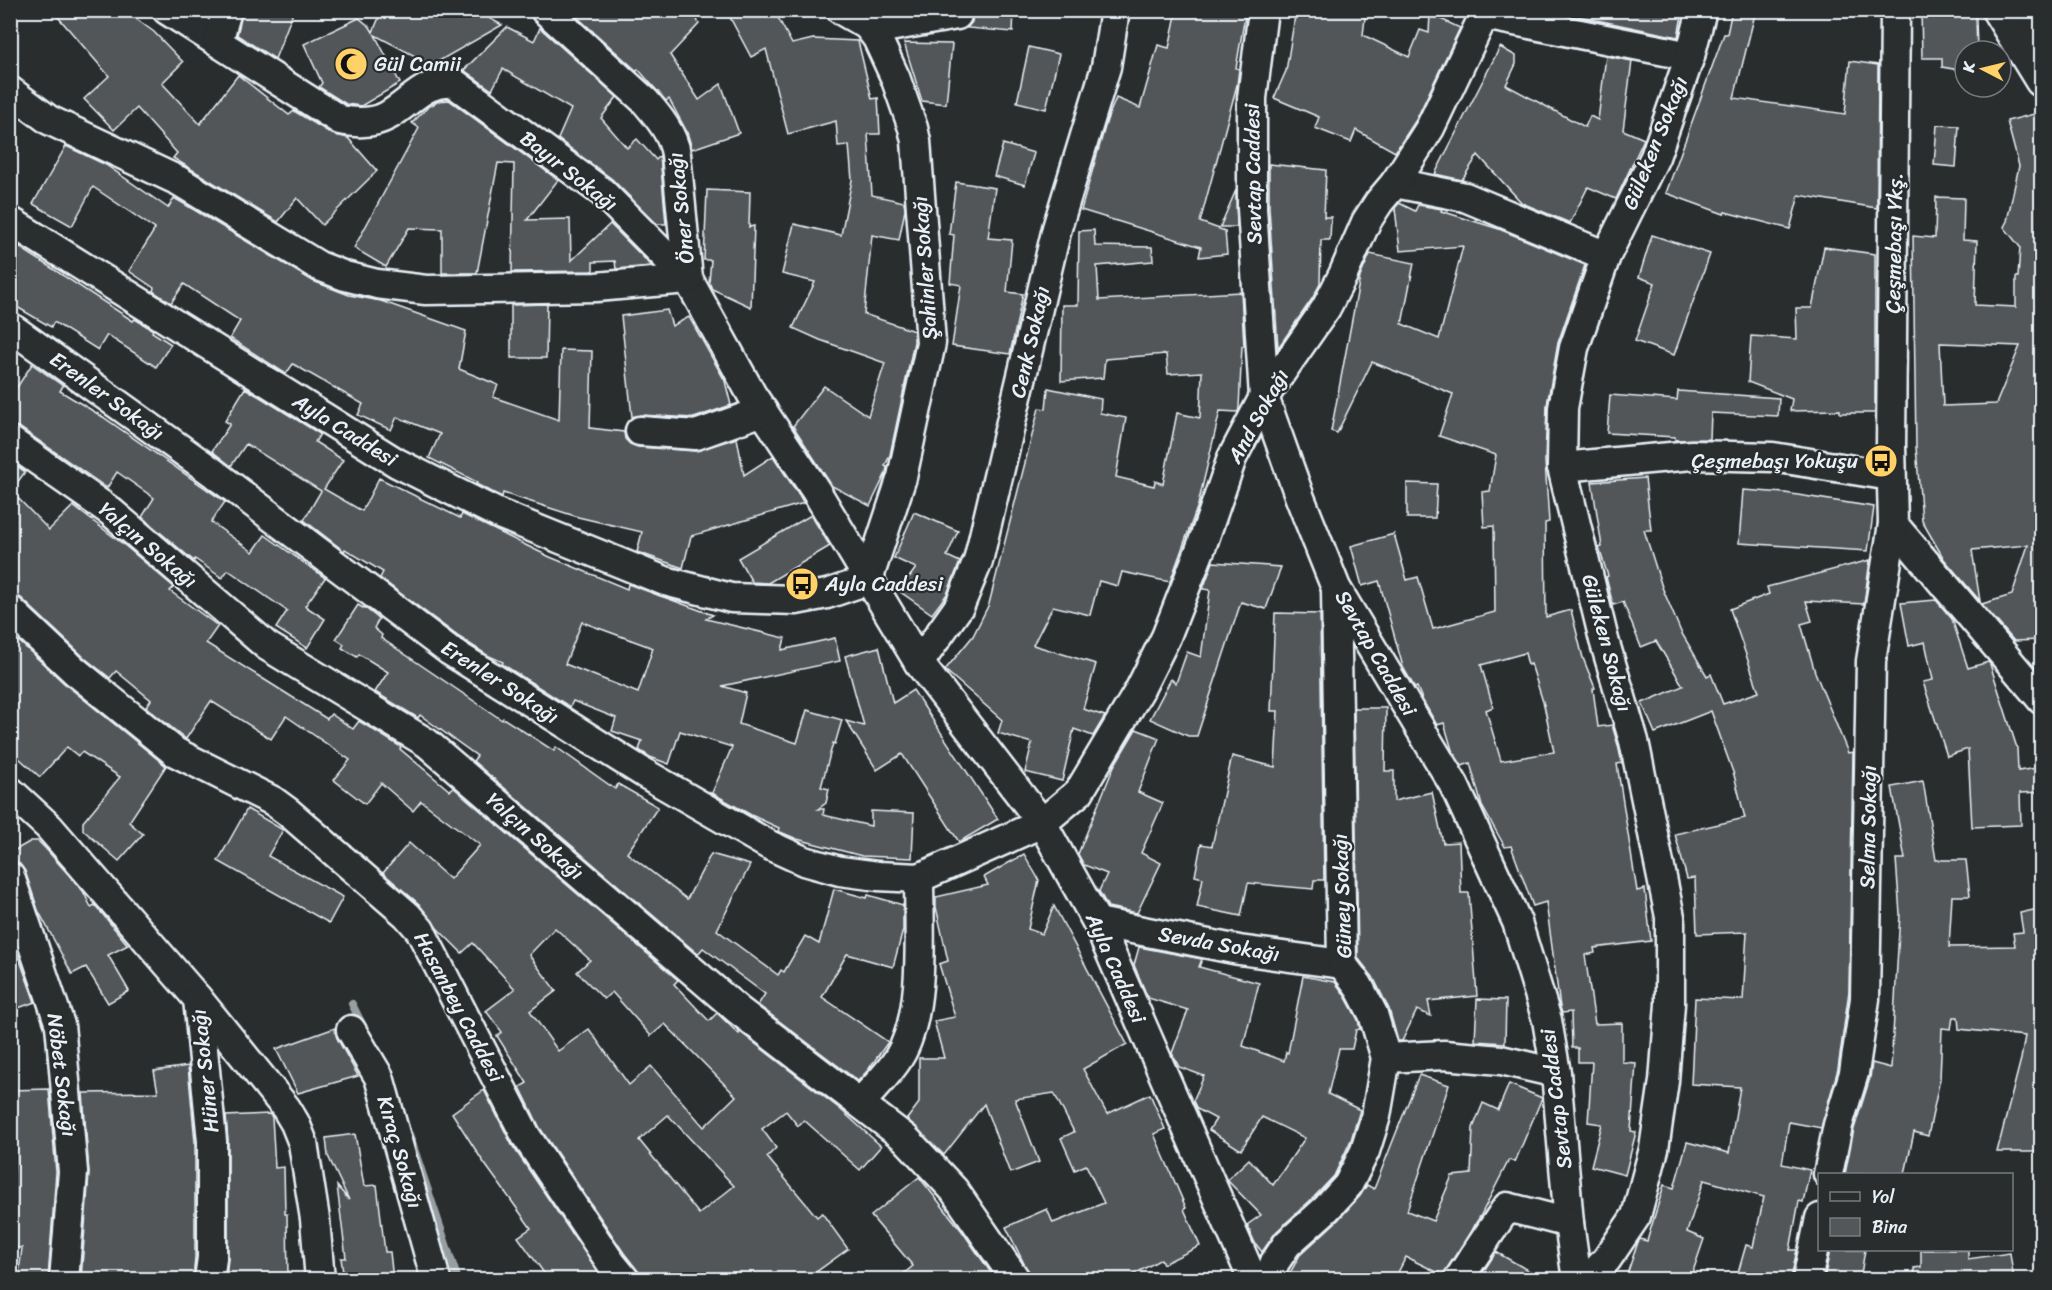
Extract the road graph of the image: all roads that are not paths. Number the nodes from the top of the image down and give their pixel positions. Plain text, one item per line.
1 (167, 10) edge
2 (227, 10) edge
3 (545, 10) edge
4 (841, 10) edge
5 (957, 10) edge
6 (1115, 10) edge
7 (1263, 10) edge
8 (1702, 10) edge
9 (1895, 10) edge
10 (1999, 10) edge
11 (2030, 10) edge
12 (1484, 13) edge
13 (872, 30) junction
14 (218, 42) junction
15 (2023, 49) junction
16 (1690, 56) junction
17 (2042, 80) edge
18 (10, 91) edge
19 (1395, 183) junction
20 (10, 221) edge
21 (1606, 256) junction
22 (688, 279) junction
23 (10, 327) edge
24 (1264, 397) junction
25 (763, 411) junction
26 (640, 431) dead end
27 (10, 441) edge
28 (1562, 467) junction
29 (1891, 476) junction
30 (1893, 524) junction
31 (868, 580) junction
32 (1336, 588) junction
33 (10, 610) edge
34 (919, 663) junction
35 (2042, 700) edge
36 (10, 791) edge
37 (1042, 824) junction
38 (10, 877) edge
39 (919, 878) junction
40 (1097, 922) junction
41 (1342, 964) junction
42 (198, 999) junction
43 (351, 1030) dead end
44 (1386, 1058) junction
45 (1556, 1073) junction
46 (860, 1103) junction
47 (1828, 1173) edge
48 (1569, 1223) junction
49 (1818, 1228) edge
50 (64, 1280) edge
51 (209, 1280) edge
52 (320, 1280) edge
53 (436, 1280) edge
54 (625, 1280) edge
55 (1016, 1280) edge
56 (1253, 1280) edge
57 (1268, 1280) edge
58 (1458, 1280) edge
59 (1577, 1280) edge
60 (1588, 1280) edge
61 (1807, 1280) edge

1 - 14 street, Bayır Sokağı
2 - 14 street
3 - 22 street, Öner Sokağı
4 - 13 street
5 - 13 street
6 - 34 street, Cenk Sokağı
7 - 24 street, Sevtap Caddesi
8 - 16 street, Güleken Sokağı
9 - 29 street, Çeşmebaşı Ykş.
10 - 15 street
11 - 15 street
12 - 16 street
12 - 19 street, And Sokağı
13 - 31 street, Şahinler Sokağı
14 - 22 street, Bayır Sokağı
15 - 17 street
16 - 21 street, Güleken Sokağı
18 - 22 street
19 - 21 street
19 - 24 street, And Sokağı
20 - 31 street, Ayla Caddesi
21 - 28 street, Güleken Sokağı
22 - 25 street, Bayır Sokağı
23 - 39 street, Erenler Sokağı
24 - 32 street, Sevtap Caddesi
24 - 37 street, And Sokağı
25 - 26 street
25 - 31 street, Bayır Sokağı
27 - 46 street, Yalçın Sokağı
28 - 29 street
28 - 60 street, Güleken Sokağı
29 - 30 street, Selma Sokağı
30 - 35 street
30 - 47 street, Selma Sokağı
31 - 34 street, Ayla Caddesi
32 - 41 street, Güney Sokağı
32 - 45 street, Sevtap Caddesi
33 - 54 street, Hasanbey Caddesi
34 - 37 street, Ayla Caddesi
36 - 42 street, Hüner Sokağı
37 - 39 street, Erenler Sokağı
37 - 40 street, Ayla Caddesi
38 - 50 street, Nöbet Sokağı
39 - 46 street
40 - 41 street, Sevda Sokağı
40 - 56 street, Ayla Caddesi
41 - 44 street, Güney Sokağı
42 - 51 street, Hüner Sokağı
42 - 52 street
43 - 53 street, Kıraç Sokağı
44 - 45 street
44 - 57 street
45 - 48 street, Sevtap Caddesi
46 - 55 street, Yalçın Sokağı
48 - 58 street
48 - 59 street, Sevtap Caddesi
49 - 61 street

